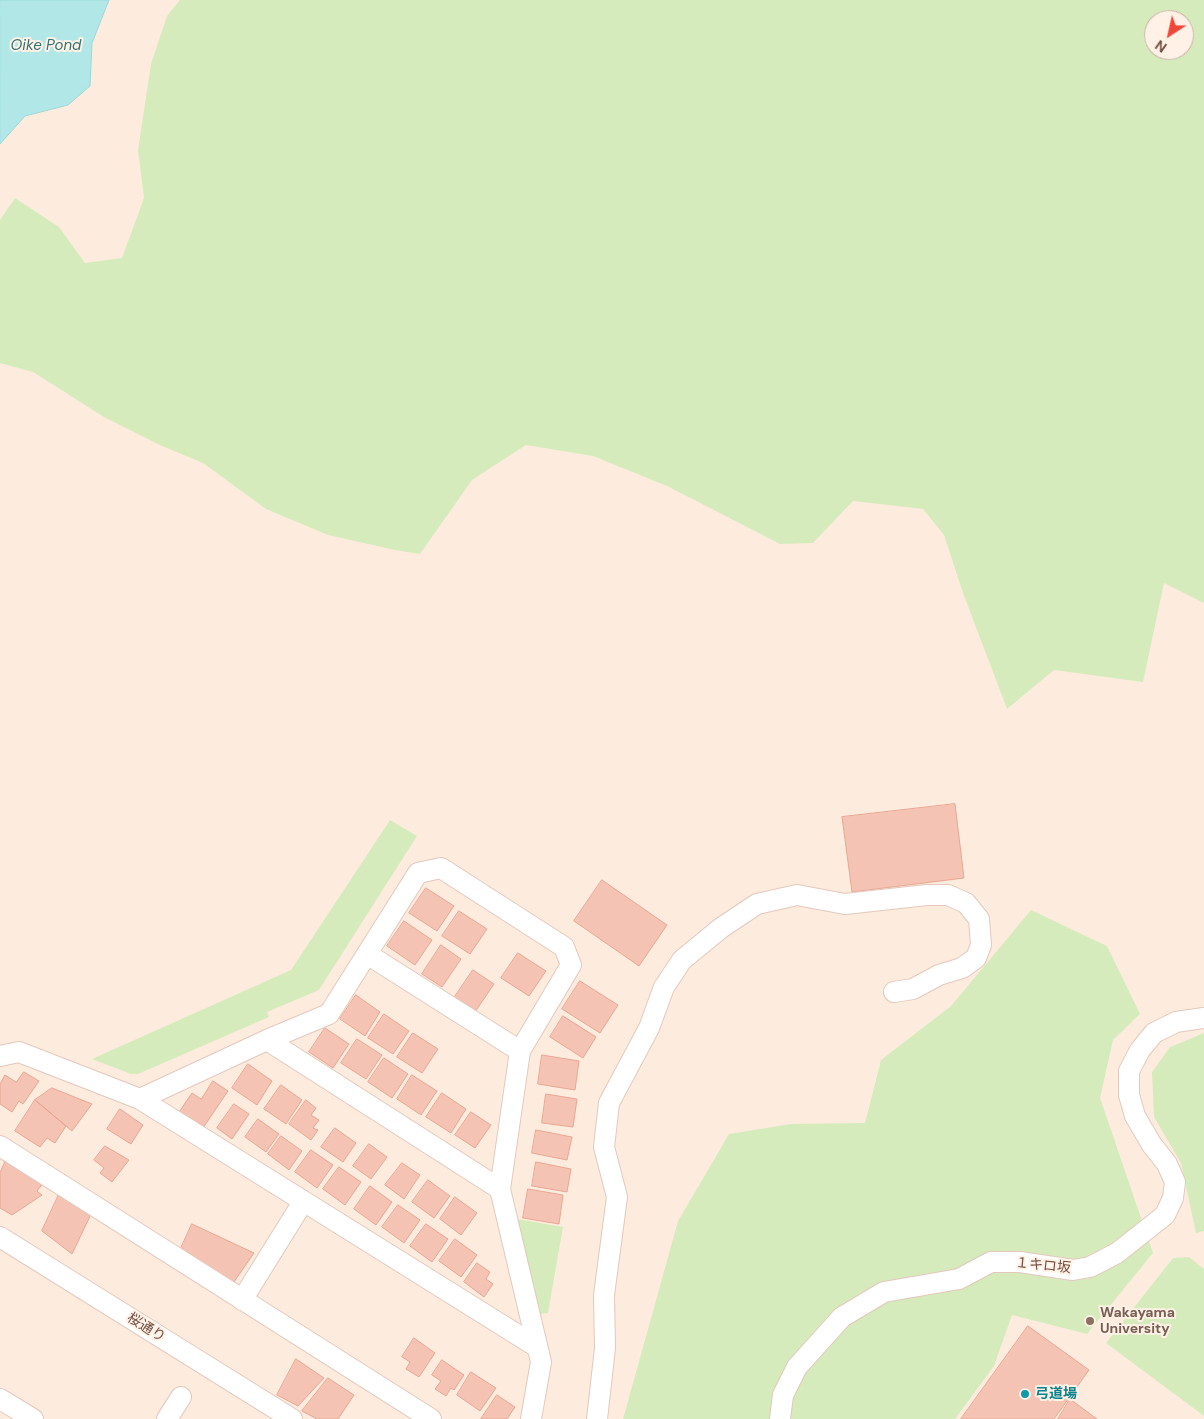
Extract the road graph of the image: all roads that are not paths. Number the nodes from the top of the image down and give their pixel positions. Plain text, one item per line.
1 (368, 954) junction
2 (894, 992) dead end
3 (1204, 1018) edge
4 (266, 1040) junction
5 (520, 1051) junction
6 (0, 1056) edge
7 (140, 1099) junction
8 (0, 1146) edge
9 (500, 1189) junction
10 (303, 1202) junction
11 (0, 1237) edge
12 (242, 1300) junction
13 (537, 1347) junction
14 (181, 1396) dead end
15 (0, 1399) edge
16 (263, 1411) edge
17 (33, 1419) edge
18 (167, 1419) edge
19 (292, 1419) edge
20 (432, 1419) edge
21 (531, 1419) edge
22 (596, 1419) edge
23 (780, 1419) edge

1 - 4 street
1 - 5 street
1 - 5 street
2 - 22 street
3 - 23 street, １キロ坂
4 - 7 street
4 - 9 street
5 - 9 street
6 - 7 street
7 - 10 street
8 - 12 street
9 - 13 street
10 - 12 street
10 - 13 street
11 - 16 street, 桜通り
12 - 20 street
13 - 21 street
14 - 18 street
15 - 17 street
16 - 19 street, 桜通り

